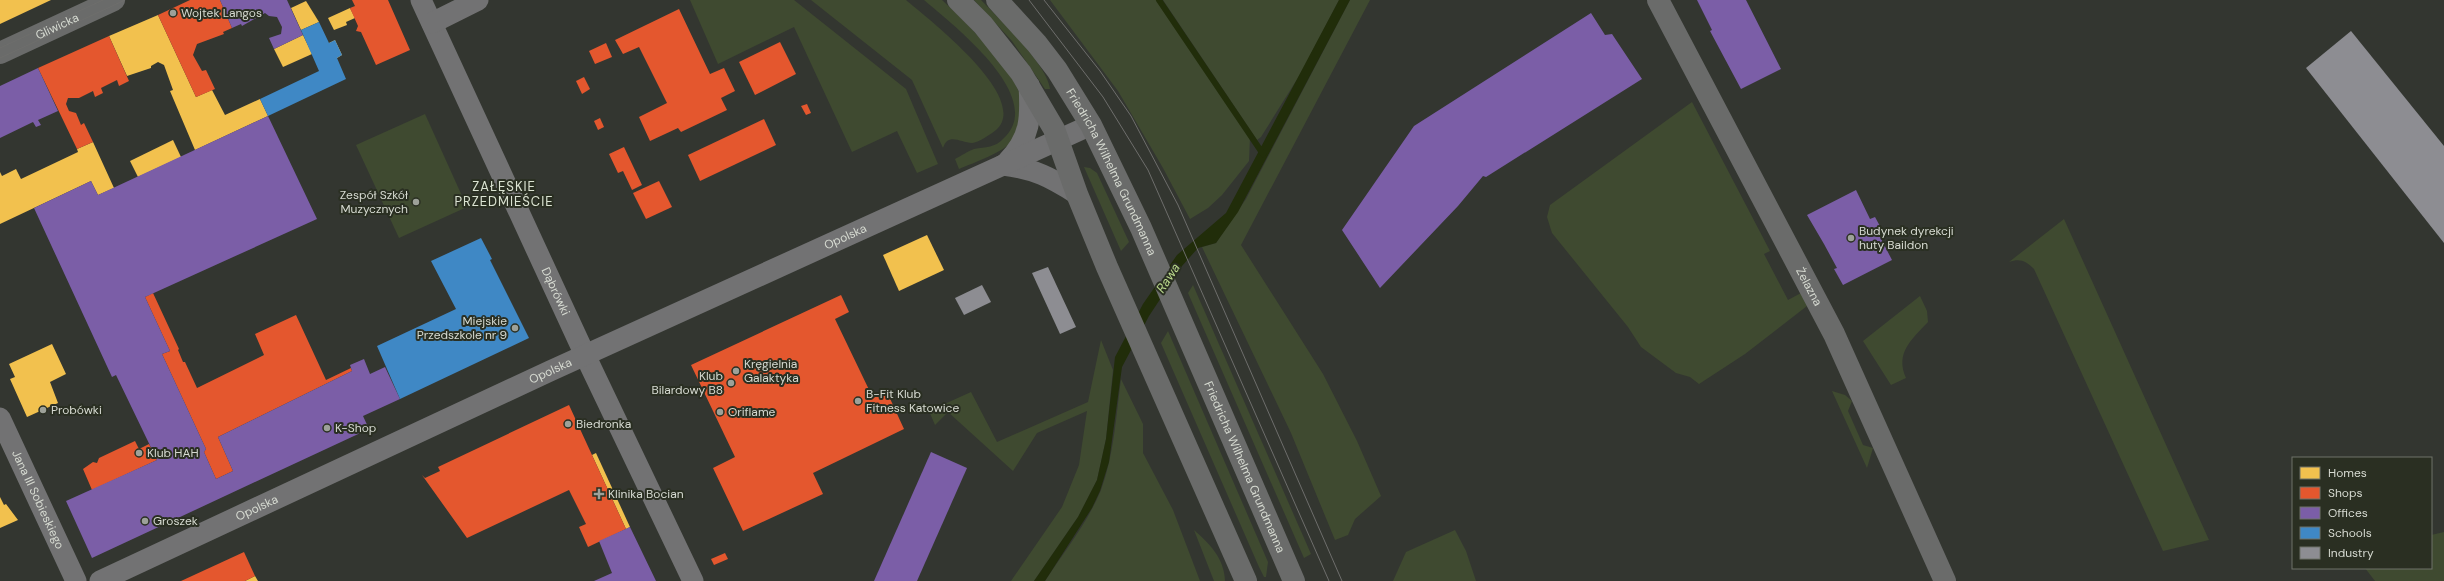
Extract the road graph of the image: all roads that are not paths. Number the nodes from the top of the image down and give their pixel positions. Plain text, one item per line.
1 (114, 0) edge
2 (421, 0) edge
3 (478, 0) edge
4 (958, 0) edge
5 (997, 0) edge
6 (1658, 0) edge
7 (432, 23) junction
8 (0, 53) edge
9 (1029, 85) junction
10 (1091, 125) junction
11 (1058, 139) junction
12 (1003, 165) junction
13 (1077, 194) junction
14 (585, 355) junction
15 (0, 418) edge
16 (76, 581) edge
17 (100, 581) edge
18 (693, 581) edge
19 (1246, 581) edge
20 (1294, 581) edge
21 (1945, 581) edge

1 - 8 main road, Gliwicka
2 - 7 street, Dąbrówki
3 - 7 street
4 - 9 main road
5 - 10 main road, Friedricha Wilhelma Grundmanna
6 - 21 main road, Żelazna
7 - 14 street, Dąbrówki
9 - 11 main road
9 - 12 street, Opolska
10 - 11 street, Opolska
10 - 20 main road, Friedricha Wilhelma Grundmanna
11 - 12 street, Opolska
11 - 13 main road
12 - 13 street
12 - 14 street, Opolska
13 - 19 main road
14 - 17 street, Opolska
14 - 18 street, Dąbrówki
15 - 16 street, Jana III Sobieskiego

